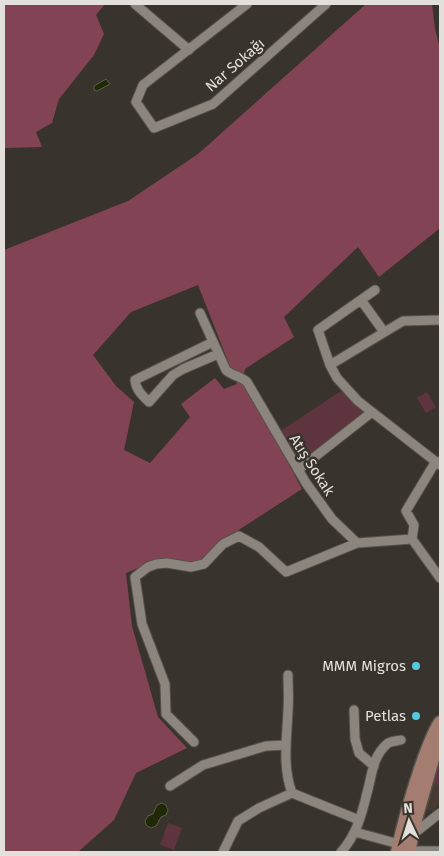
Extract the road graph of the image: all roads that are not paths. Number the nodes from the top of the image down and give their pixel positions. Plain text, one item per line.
1 (135, 4) edge
2 (247, 4) edge
3 (326, 4) edge
4 (189, 50) junction
5 (375, 290) dead end
6 (361, 300) junction
7 (200, 313) dead end
8 (440, 320) edge
9 (384, 332) junction
10 (213, 342) junction
11 (218, 354) junction
12 (330, 365) junction
13 (372, 412) junction
14 (438, 463) edge
15 (298, 470) junction
16 (412, 539) junction
17 (357, 543) junction
18 (440, 578) edge
19 (288, 675) dead end
20 (354, 710) dead end
21 (440, 722) edge
22 (440, 734) edge
23 (401, 740) dead end
24 (194, 742) dead end
25 (286, 745) junction
26 (374, 766) junction
27 (170, 786) dead end
28 (292, 793) junction
29 (438, 817) edge
30 (359, 820) junction
31 (355, 832) junction
32 (404, 845) edge
33 (223, 852) edge
34 (341, 852) edge
35 (440, 852) edge

1 - 4 street
2 - 4 street
3 - 4 street, Nar Sokağı
5 - 6 street
6 - 9 street
6 - 12 street
7 - 10 street, Atış Sokak
8 - 9 street
9 - 12 street
10 - 11 street, Atış Sokak
10 - 11 street
11 - 15 street, Atış Sokak
12 - 13 street
13 - 14 street
13 - 15 street
14 - 16 street
15 - 17 street, Atış Sokak
16 - 17 street
16 - 18 street
17 - 24 street
19 - 25 street
20 - 26 street
21 - 32 main road
22 - 32 main road
23 - 26 street
25 - 27 street
25 - 28 street
26 - 30 street
28 - 30 street
28 - 33 street
29 - 32 street
30 - 31 street
31 - 32 street
31 - 34 street
32 - 35 street

